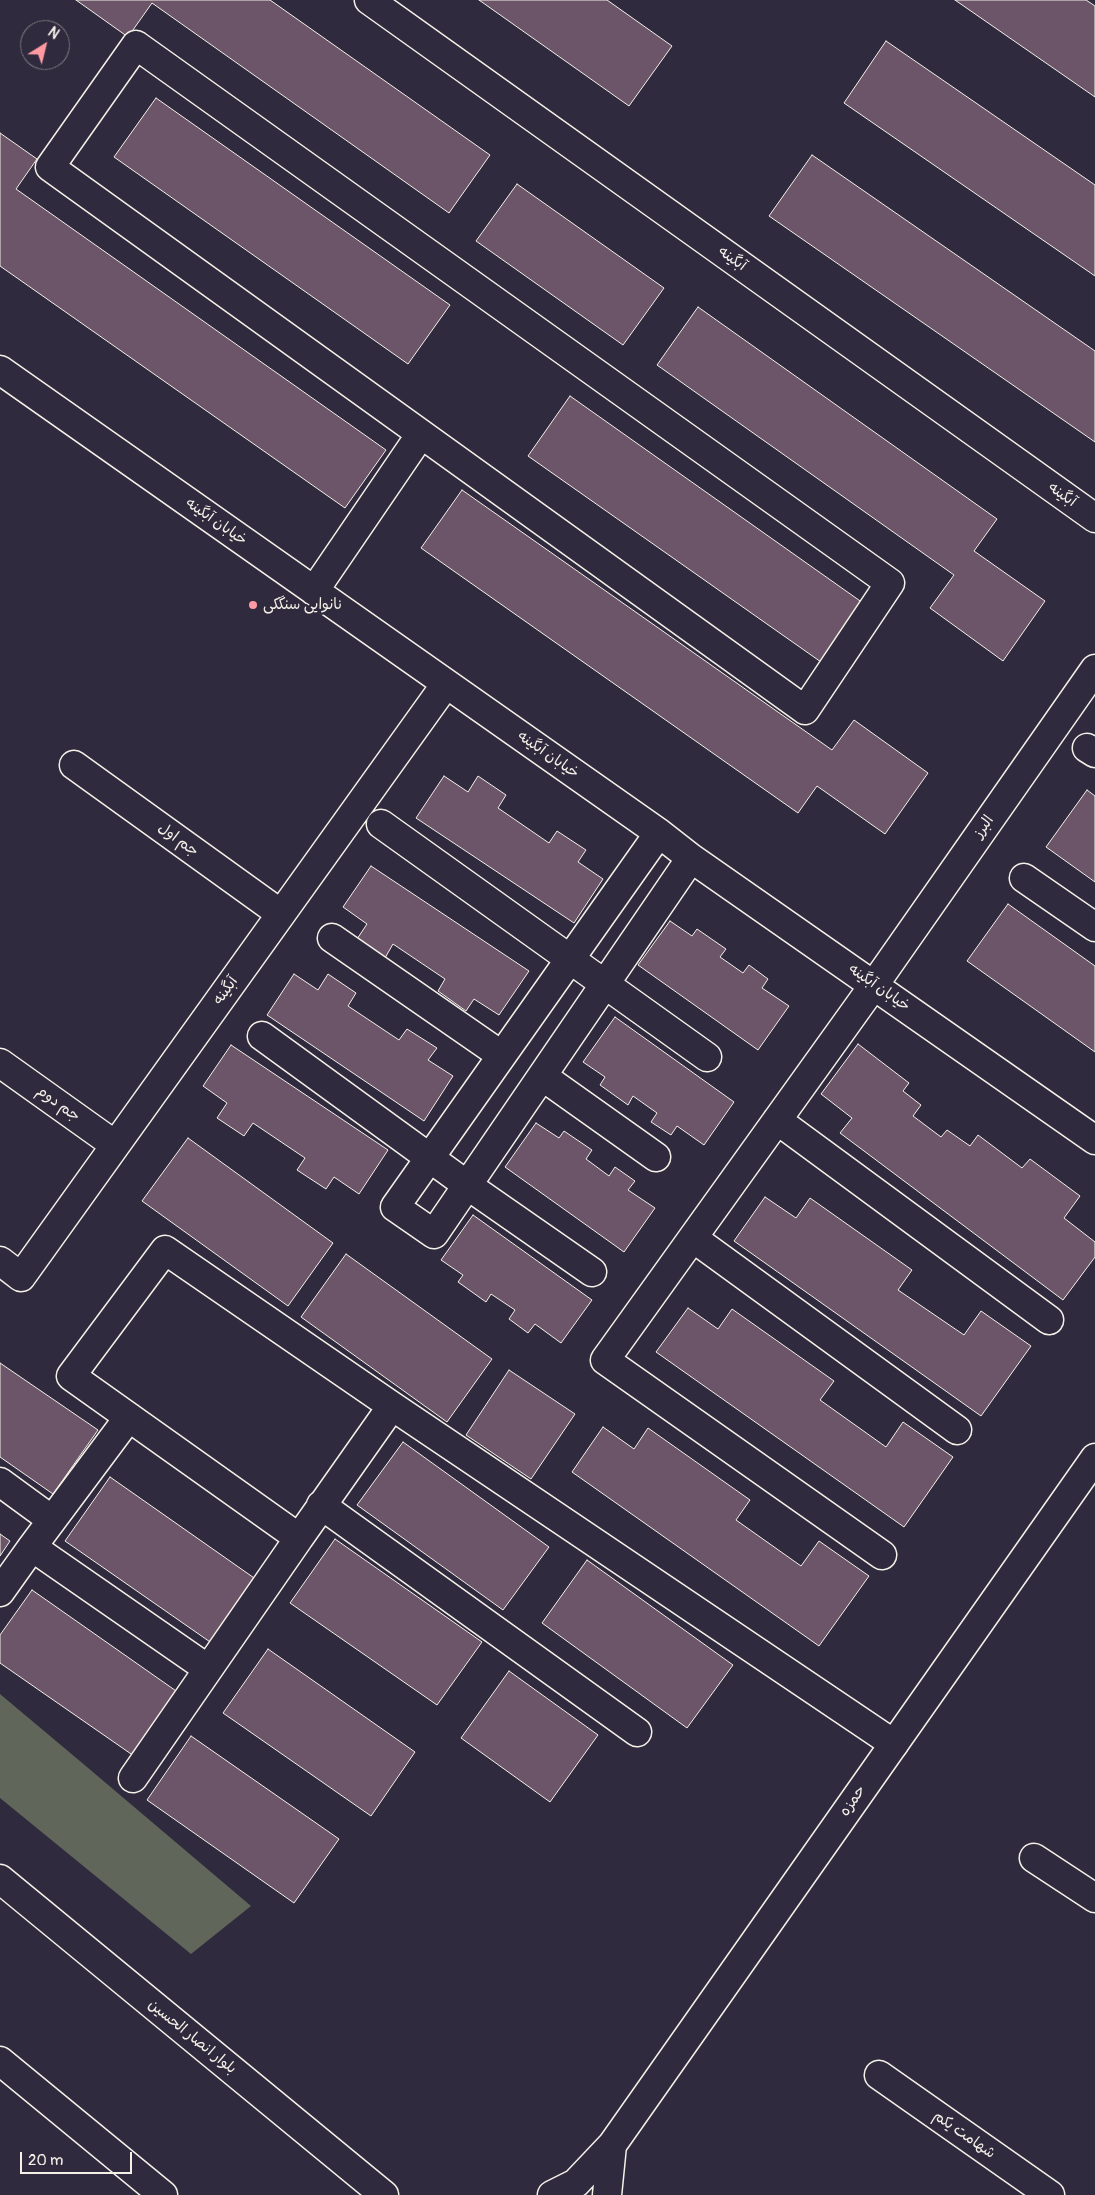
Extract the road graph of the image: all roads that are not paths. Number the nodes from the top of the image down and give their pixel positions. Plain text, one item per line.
1 (369, 0) edge
2 (0, 370) edge
3 (421, 434) junction
4 (1095, 518) edge
5 (314, 590) junction
6 (1095, 669) edge
7 (446, 684) junction
8 (74, 766) dead end
9 (381, 824) dead end
10 (659, 833) junction
11 (691, 858) junction
12 (1024, 878) dead end
13 (281, 914) junction
14 (1095, 927) edge
15 (332, 938) dead end
16 (570, 959) junction
17 (605, 984) junction
18 (874, 985) junction
19 (262, 1036) dead end
20 (501, 1055) junction
21 (706, 1057) dead end
22 (0, 1063) edge
23 (542, 1076) junction
24 (777, 1120) junction
25 (1095, 1140) edge
26 (115, 1146) junction
27 (429, 1157) junction
28 (656, 1158) dead end
29 (467, 1185) junction
30 (693, 1238) junction
31 (0, 1261) edge
32 (592, 1272) dead end
33 (1049, 1320) dead end
34 (392, 1406) junction
35 (129, 1417) junction
36 (957, 1430) dead end
37 (1095, 1458) edge
38 (0, 1482) edge
39 (321, 1505) junction
40 (52, 1520) junction
41 (298, 1538) junction
42 (32, 1547) junction
43 (882, 1555) dead end
44 (0, 1592) edge
45 (208, 1669) junction
46 (637, 1732) dead end
47 (894, 1744) junction
48 (133, 1778) dead end
49 (1034, 1858) dead end
50 (0, 1879) edge
51 (1095, 1898) edge
52 (0, 2060) edge
53 (879, 2075) dead end
54 (612, 2145) junction
55 (163, 2195) edge
56 (384, 2195) edge
57 (552, 2195) edge
58 (607, 2195) edge
59 (1050, 2195) edge

1 - 4 street, آبگینه
2 - 5 street, خیابان آبگینه
3 - 3 street
3 - 5 street
5 - 7 street, خیابان آبگینه
6 - 18 street, البرز
7 - 10 street, خیابان آبگینه
7 - 13 street, آبگینه
8 - 13 street, جم اول
9 - 16 street
10 - 11 street, خیابان آبگینه
10 - 16 street
11 - 17 street
11 - 18 street, خیابان آبگینه
12 - 14 street
13 - 26 street, آبگینه
15 - 20 street
16 - 17 street
16 - 20 street
17 - 21 street
17 - 23 street
18 - 24 street, البرز
18 - 25 street, خیابان آبگینه
19 - 27 street
20 - 27 street
22 - 26 street, جم دوم
23 - 28 street
23 - 29 street
24 - 30 street, البرز
24 - 33 street
26 - 31 street, آبگینه
27 - 29 street
27 - 29 street
29 - 32 street
30 - 36 street
30 - 43 street, البرز
34 - 35 street
34 - 39 street
34 - 47 street
35 - 40 street
35 - 41 street
37 - 47 street, حمزه
38 - 40 street
39 - 41 street
39 - 46 street
40 - 42 street
41 - 45 street
42 - 44 street
42 - 45 street
45 - 48 street
47 - 54 street, حمزه
49 - 51 street
50 - 56 street, بلوار انصار الحسین
52 - 55 street
53 - 59 street, شهامت یکم
54 - 57 street, حمزه
54 - 58 street

